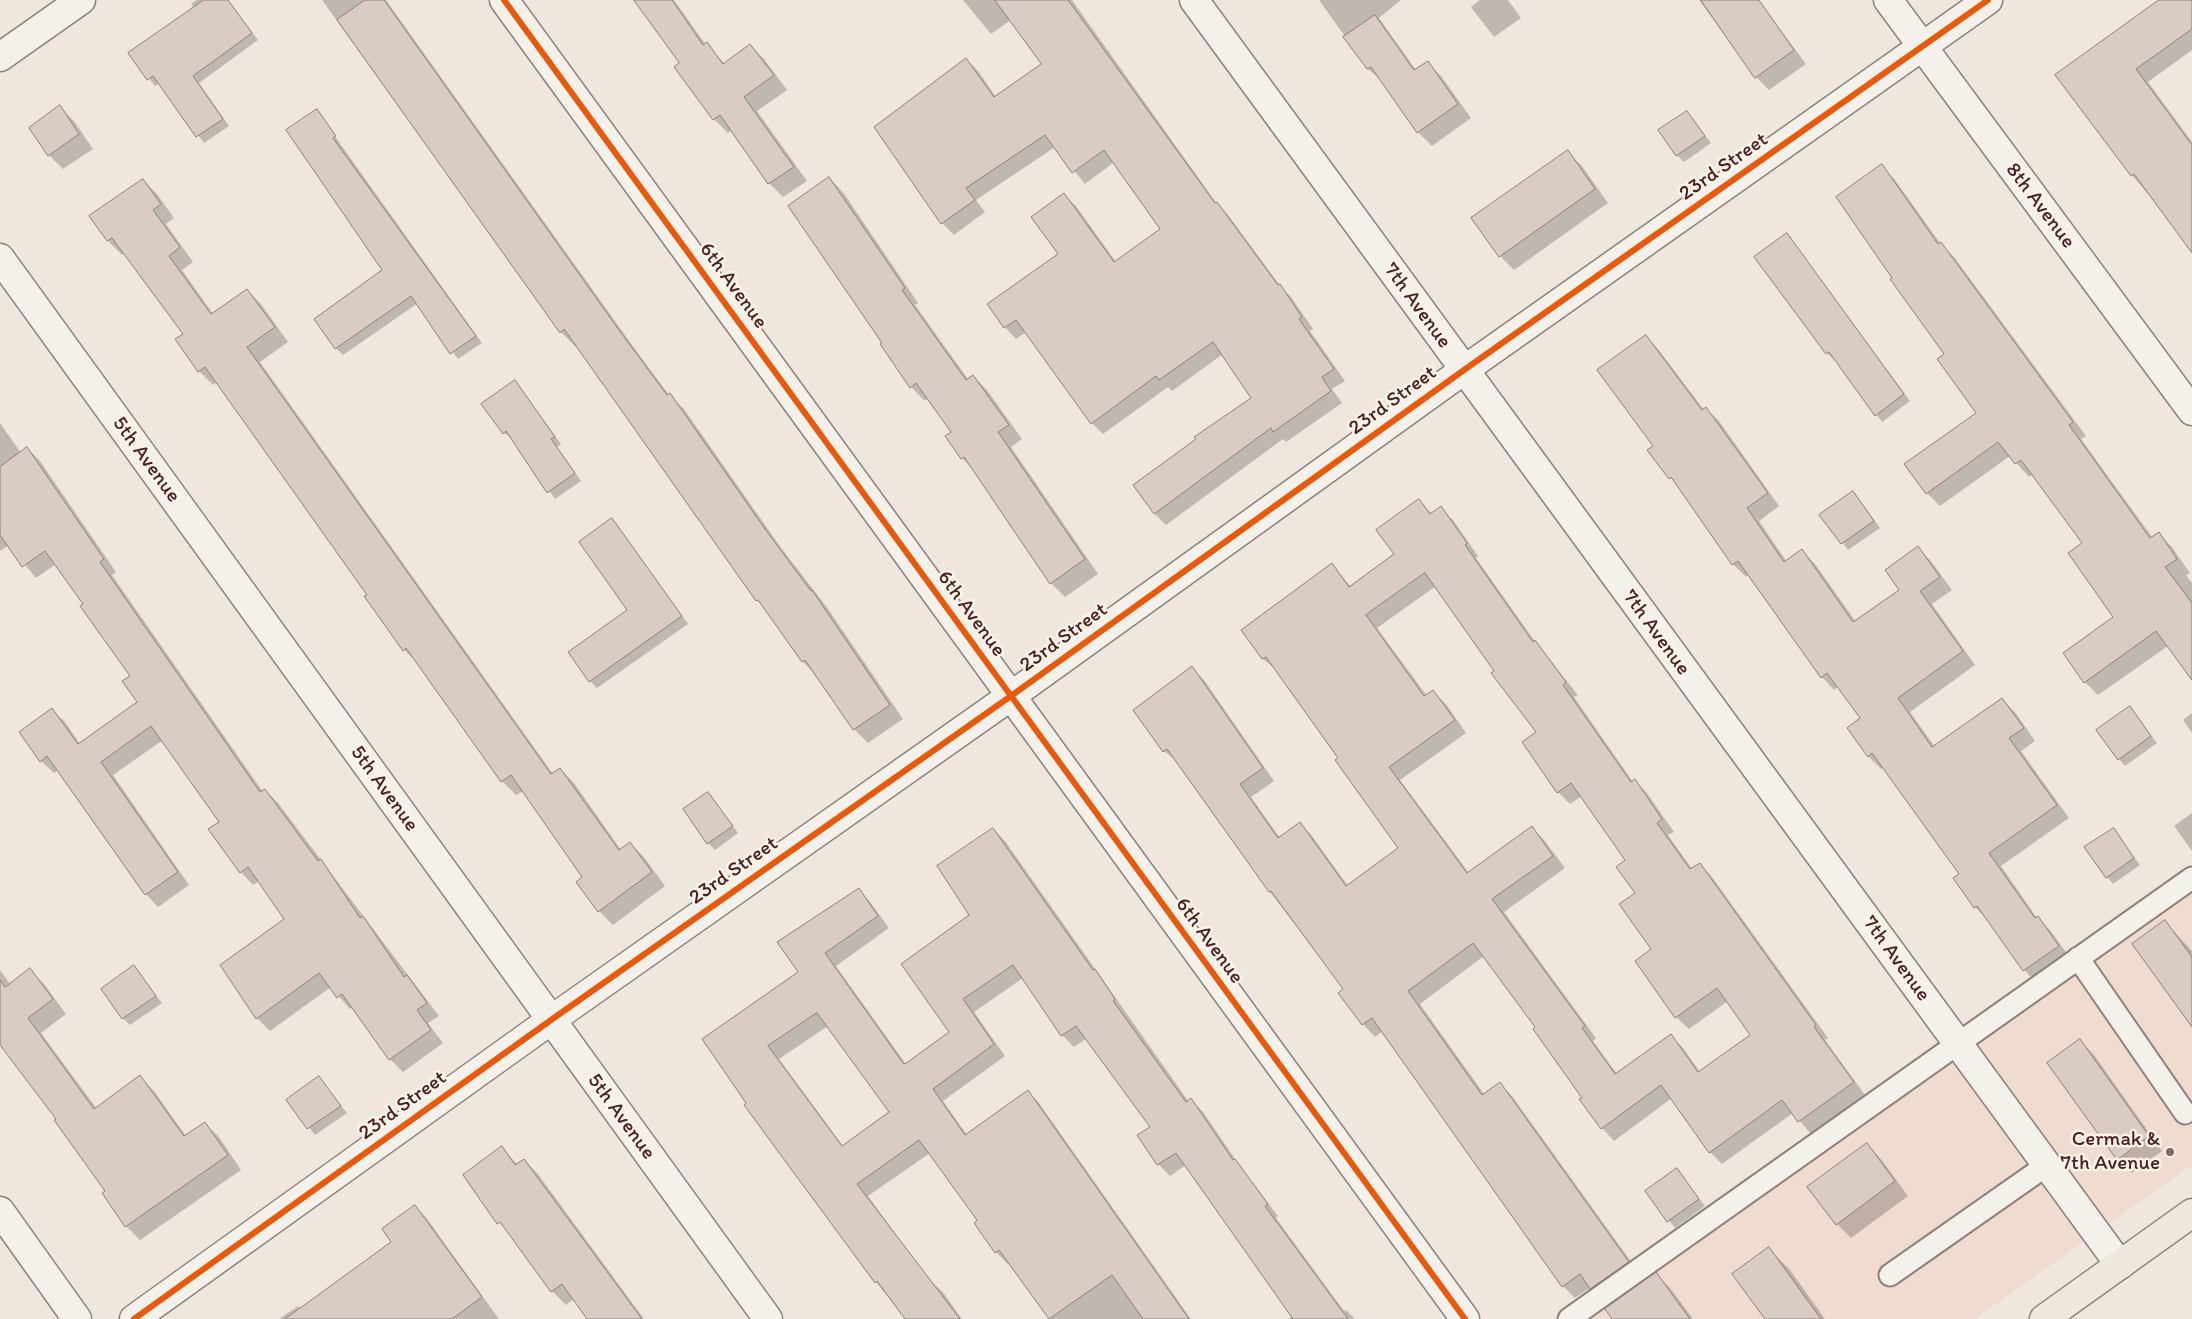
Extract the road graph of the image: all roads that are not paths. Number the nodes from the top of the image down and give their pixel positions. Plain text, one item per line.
1 (81, 0) edge
2 (504, 0) edge
3 (1194, 0) edge
4 (1888, 0) edge
5 (1988, 0) edge
6 (1922, 47) junction
7 (0, 57) edge
8 (0, 258) edge
9 (1464, 370) junction
10 (2192, 411) edge
11 (1011, 696) junction
12 (2192, 878) edge
13 (2078, 958) junction
14 (551, 1020) junction
15 (1958, 1043) junction
16 (2185, 1113) dead end
17 (2047, 1165) junction
18 (0, 1211) edge
19 (2192, 1213) edge
20 (2120, 1265) junction
21 (1890, 1275) dead end
22 (78, 1319) edge
23 (134, 1319) edge
24 (768, 1319) edge
25 (1465, 1319) edge
26 (1569, 1319) edge
27 (2044, 1319) edge

1 - 7 street
2 - 11 street, 6th Avenue
3 - 9 street, 7th Avenue
4 - 6 street, 8th Avenue
5 - 6 street, 23rd Street
6 - 9 street, 23rd Street
6 - 10 street, 8th Avenue
8 - 14 street, 5th Avenue
9 - 11 street, 23rd Street
9 - 15 street, 7th Avenue
11 - 14 street, 23rd Street
11 - 25 street, 6th Avenue
12 - 13 lane
13 - 15 lane
13 - 16 lane
14 - 23 street, 23rd Street
14 - 24 street, 5th Avenue
15 - 17 street, 7th Avenue
15 - 26 lane
17 - 20 street, 7th Avenue
17 - 21 lane
18 - 22 street
19 - 20 main road
20 - 27 main road

